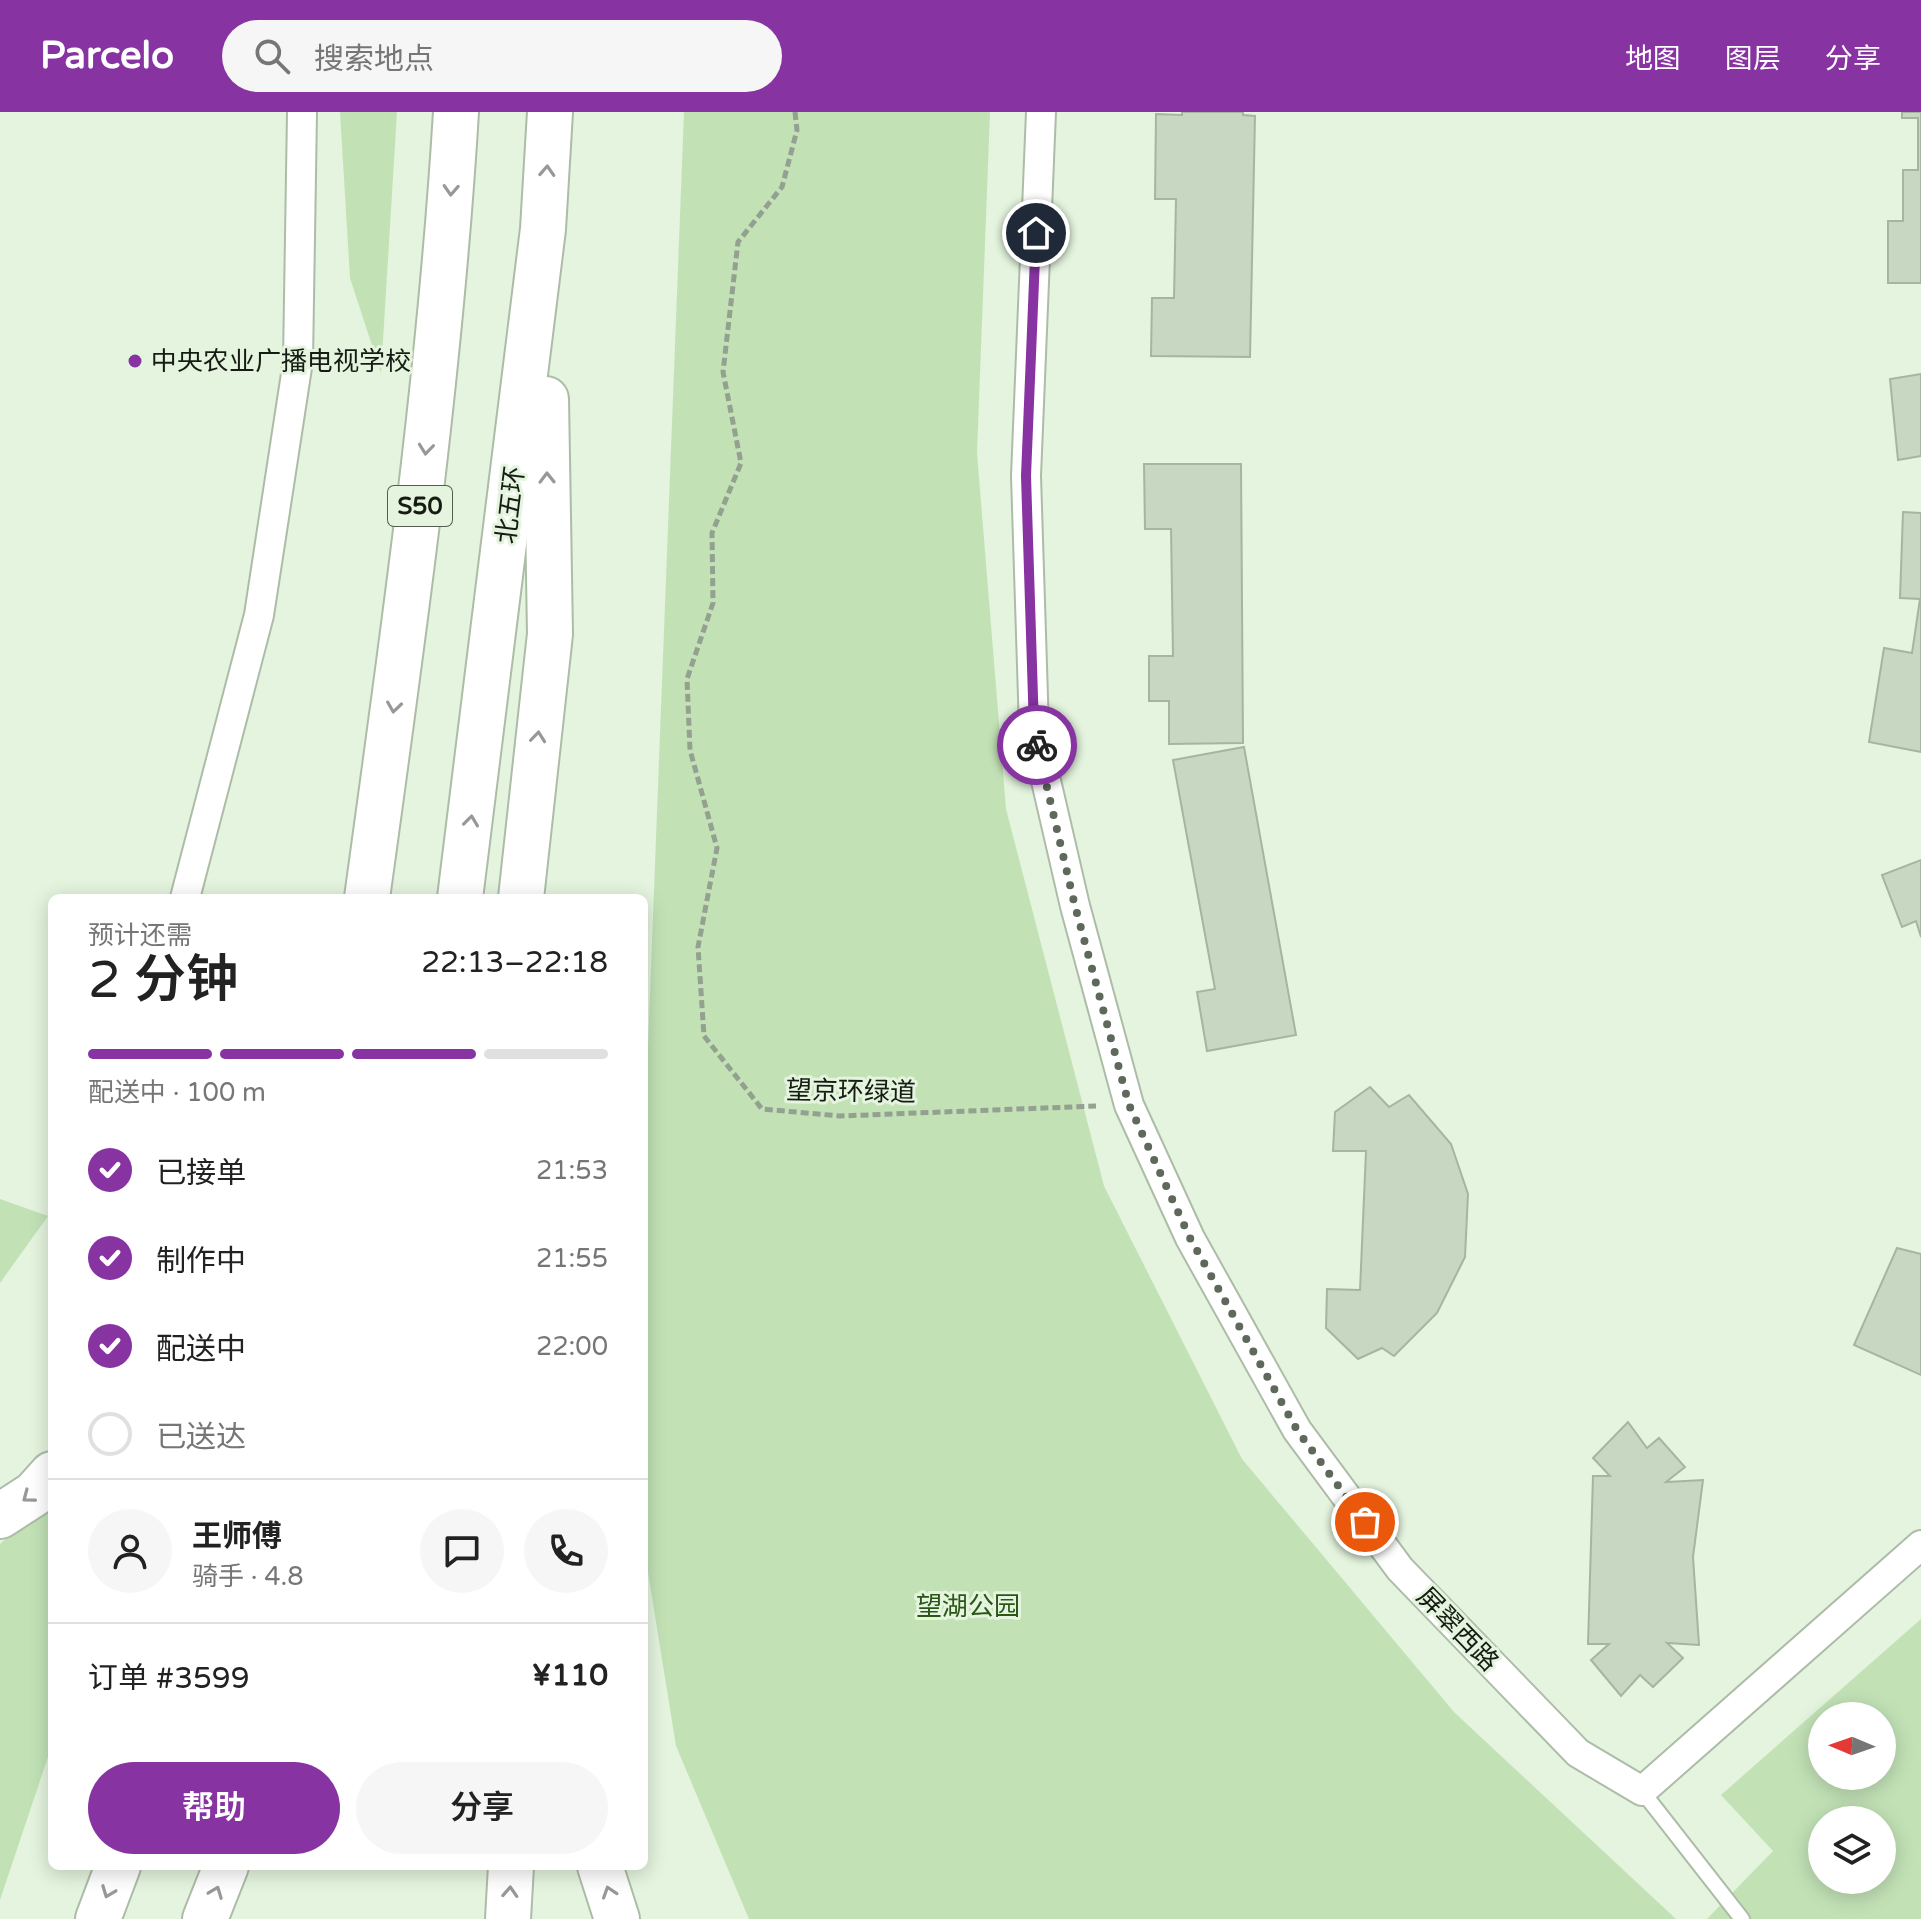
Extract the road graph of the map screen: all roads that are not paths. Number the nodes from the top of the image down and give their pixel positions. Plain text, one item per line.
1 (302, 112) edge
2 (456, 112) edge
3 (550, 112) edge
4 (1041, 112) edge
5 (543, 229) junction
6 (186, 894) edge
7 (368, 894) edge
8 (460, 894) edge
9 (521, 894) edge
10 (48, 1478) edge
11 (0, 1516) edge
12 (1921, 1545) edge
13 (1642, 1791) junction
14 (116, 1870) edge
15 (224, 1870) edge
16 (511, 1870) edge
17 (601, 1870) edge
18 (98, 1919) edge
19 (205, 1919) edge
20 (508, 1919) edge
21 (617, 1919) edge
22 (1742, 1919) edge

1 - 6 street
2 -> 7 highway, S50
5 -> 3 highway, 北五环
4 - 13 street, 屏翠西路
8 -> 5 highway, 北五环
9 -> 5 highway
10 -> 11 highway
12 - 13 street
13 - 22 lane
14 -> 18 highway
19 -> 15 highway
20 -> 16 highway
21 -> 17 highway

